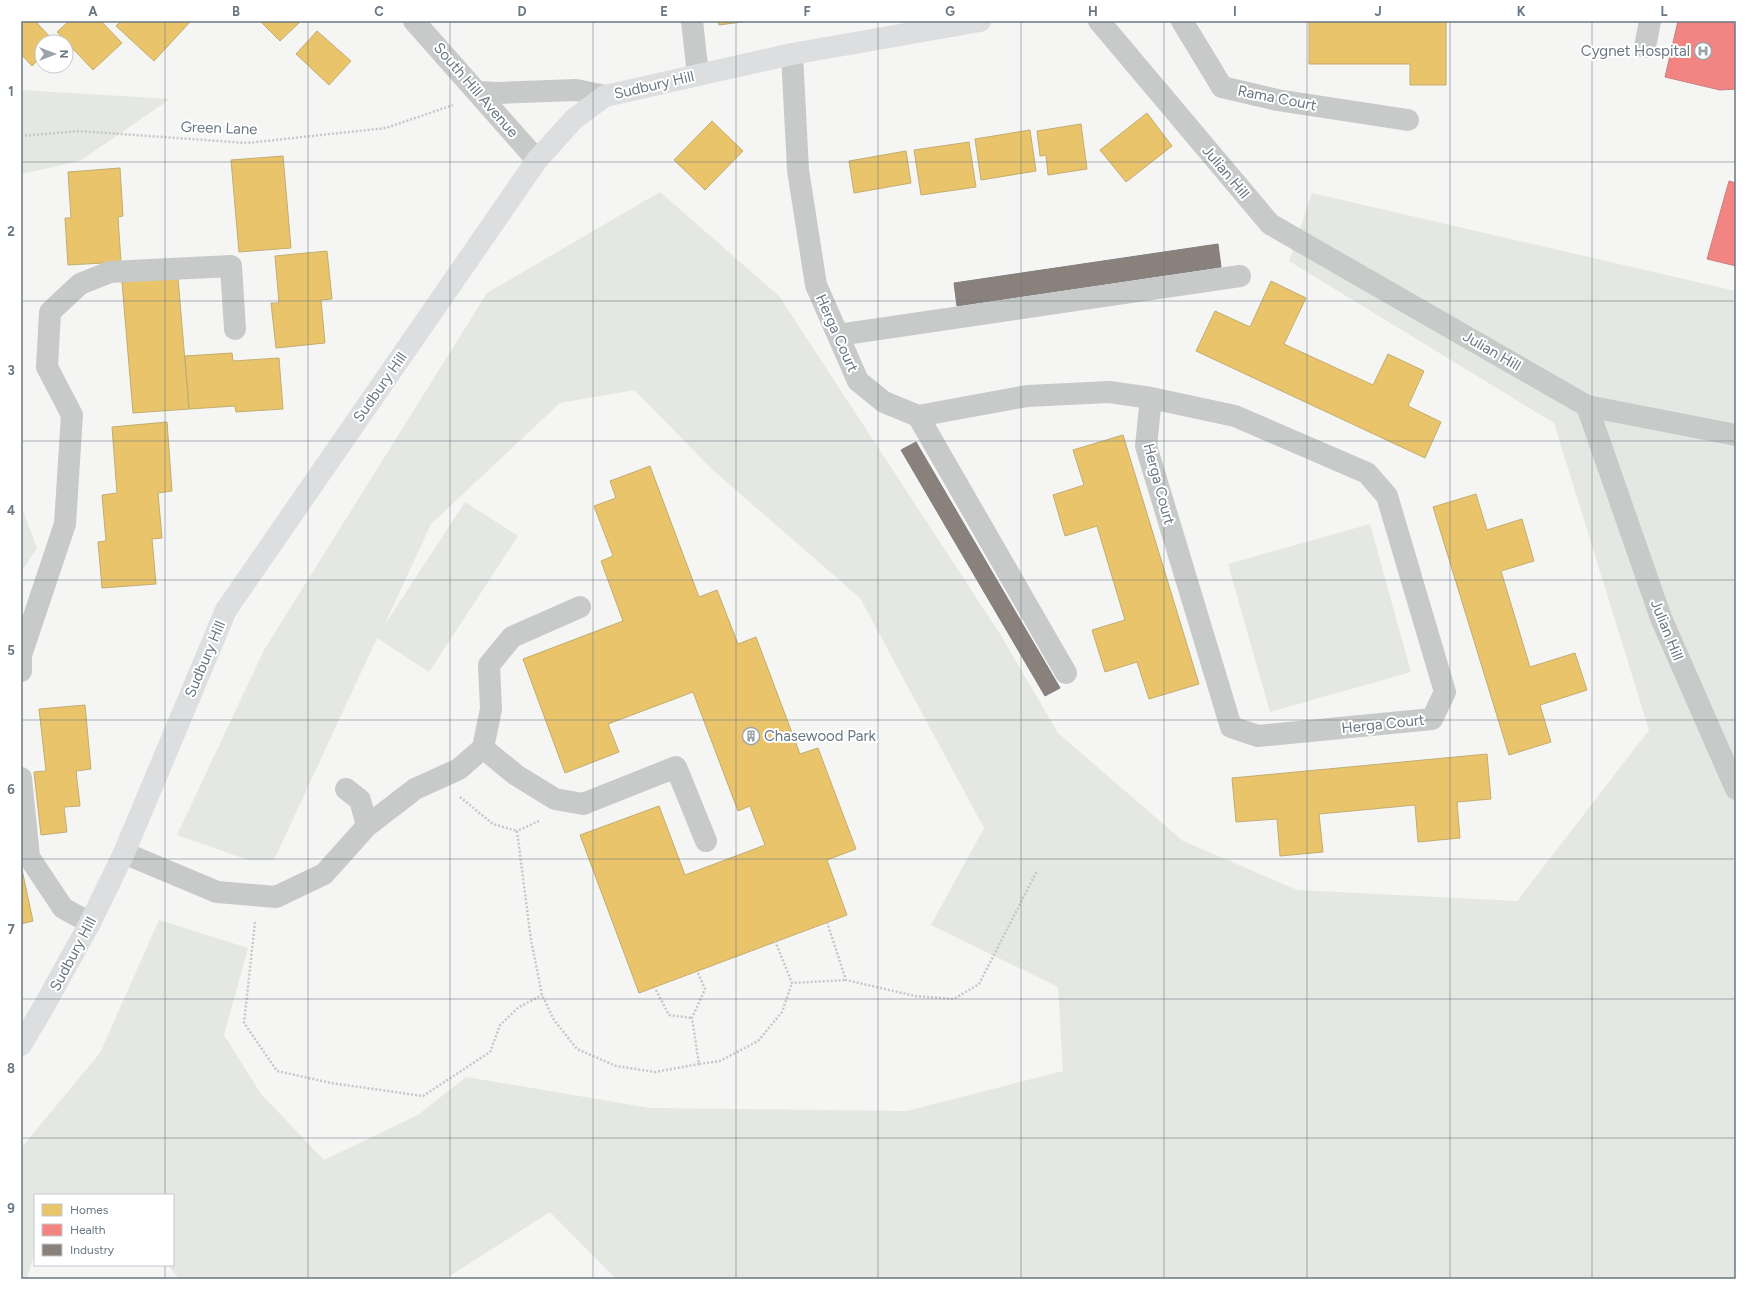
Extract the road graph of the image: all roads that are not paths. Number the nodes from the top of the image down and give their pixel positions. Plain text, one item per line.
1 (414, 21) edge
2 (692, 21) edge
3 (980, 21) edge
4 (1099, 21) edge
5 (1182, 21) edge
6 (1650, 21) edge
7 (1645, 47) dead end
8 (792, 54) junction
9 (698, 75) junction
10 (478, 92) junction
11 (605, 96) junction
12 (1408, 120) dead end
13 (537, 160) junction
14 (1240, 276) dead end
15 (235, 329) dead end
16 (838, 335) junction
17 (1151, 398) junction
18 (1587, 406) junction
19 (918, 416) junction
20 (1736, 435) edge
21 (580, 608) dead end
22 (21, 671) edge
23 (1066, 673) dead end
24 (483, 748) junction
25 (21, 778) edge
26 (346, 789) dead end
27 (1736, 789) edge
28 (367, 826) junction
29 (706, 841) dead end
30 (124, 853) junction
31 (90, 923) junction
32 (21, 1045) edge

1 - 10 street, South Hill Avenue
2 - 9 street
3 - 8 main road, Sudbury Hill
4 - 18 street, Julian Hill
5 - 12 street, Rama Court
6 - 7 street
8 - 9 main road, Sudbury Hill
8 - 16 street, Herga Court
9 - 11 main road, Sudbury Hill
10 - 11 street
10 - 13 street, South Hill Avenue
11 - 13 main road, Sudbury Hill
13 - 30 main road, Sudbury Hill
14 - 16 street
15 - 22 street
16 - 19 street, Herga Court
17 - 17 street, Herga Court
17 - 19 street, Herga Court
18 - 20 street
18 - 27 street, Julian Hill
19 - 23 street
21 - 24 street
24 - 28 street
24 - 29 street
25 - 31 street
26 - 28 street
28 - 30 street
30 - 31 main road, Sudbury Hill
31 - 32 main road, Sudbury Hill

